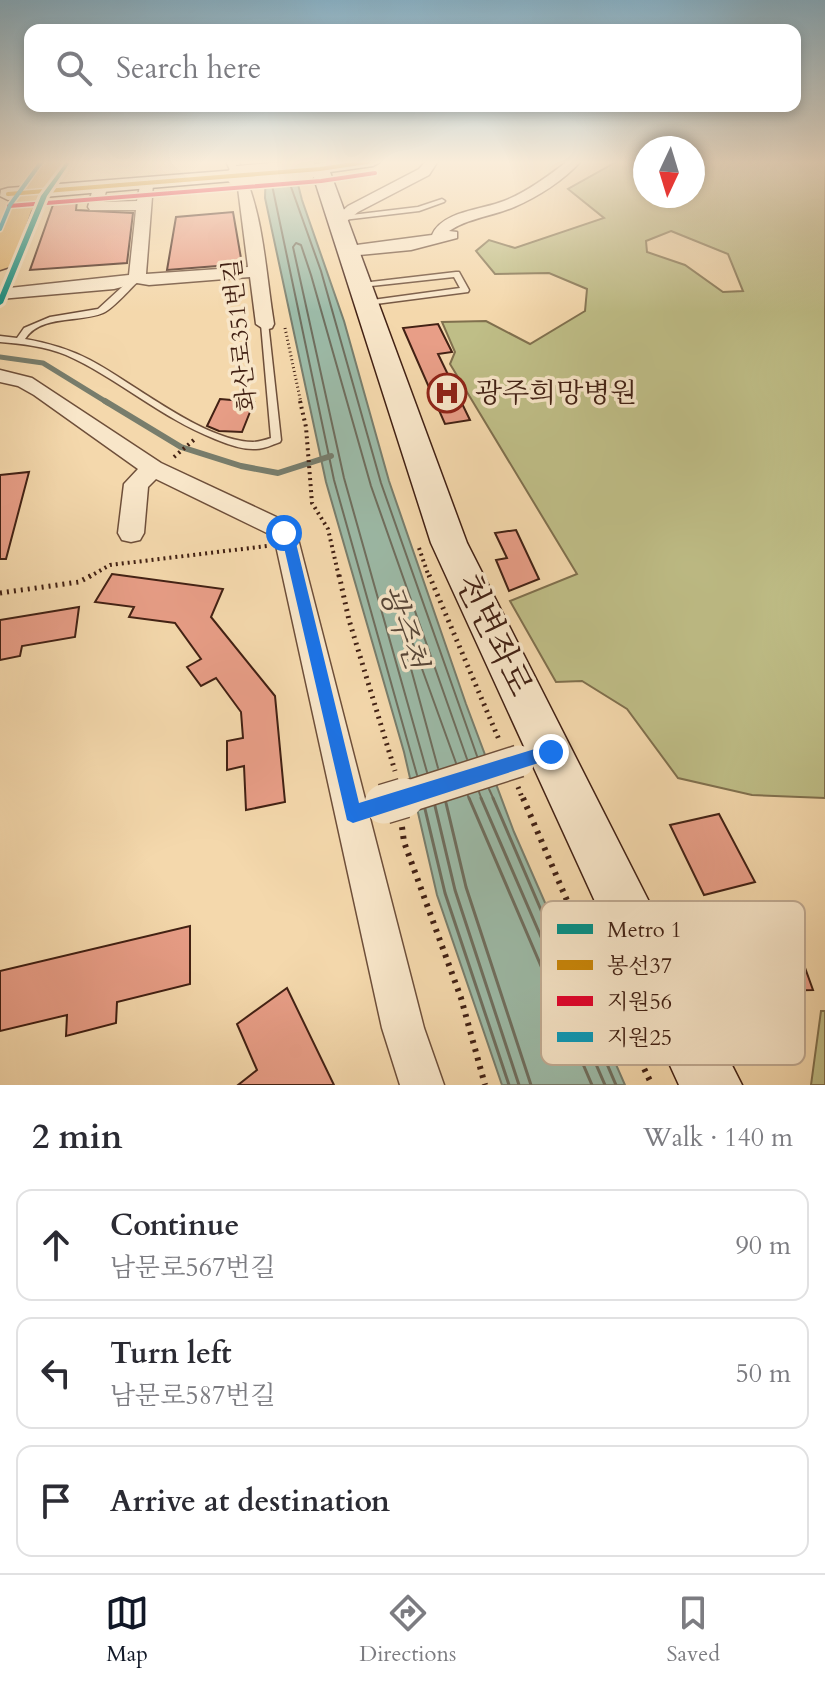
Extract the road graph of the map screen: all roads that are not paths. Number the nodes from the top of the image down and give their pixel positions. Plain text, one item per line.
1 (20, 212) edge
2 (143, 212) edge
3 (249, 212) edge
4 (333, 212) edge
5 (353, 212) edge
6 (415, 212) edge
7 (486, 212) edge
8 (463, 231) dead end
9 (438, 239) junction
10 (352, 256) junction
11 (0, 262) edge
12 (259, 271) junction
13 (137, 278) junction
14 (0, 294) edge
15 (265, 324) joint
16 (0, 339) edge
17 (20, 341) junction
18 (0, 376) edge
19 (163, 463) junction
20 (131, 533) dead end
21 (535, 757) junction
22 (368, 809) junction
23 (612, 901) edge
24 (700, 1065) edge
25 (422, 1085) edge
26 (711, 1085) edge

1 - 11 main road
2 - 13 street
3 - 12 street, 화산로351번길
4 - 10 main road, 천변좌로
5 - 10 street
6 - 10 lane
7 - 9 street
8 - 9 street
9 - 10 street
10 - 10 lane
10 - 21 main road, 천변좌로
12 - 13 street
12 - 15 street, 화산로351번길
13 - 14 street
13 - 17 lane
15 - 17 lane, 화산로351번길
16 - 17 lane
18 - 19 street
19 - 20 street
19 - 22 street
21 - 22 street, bridge
21 - 23 main road, 천변좌로
22 - 25 street
24 - 26 main road, 천변좌로

